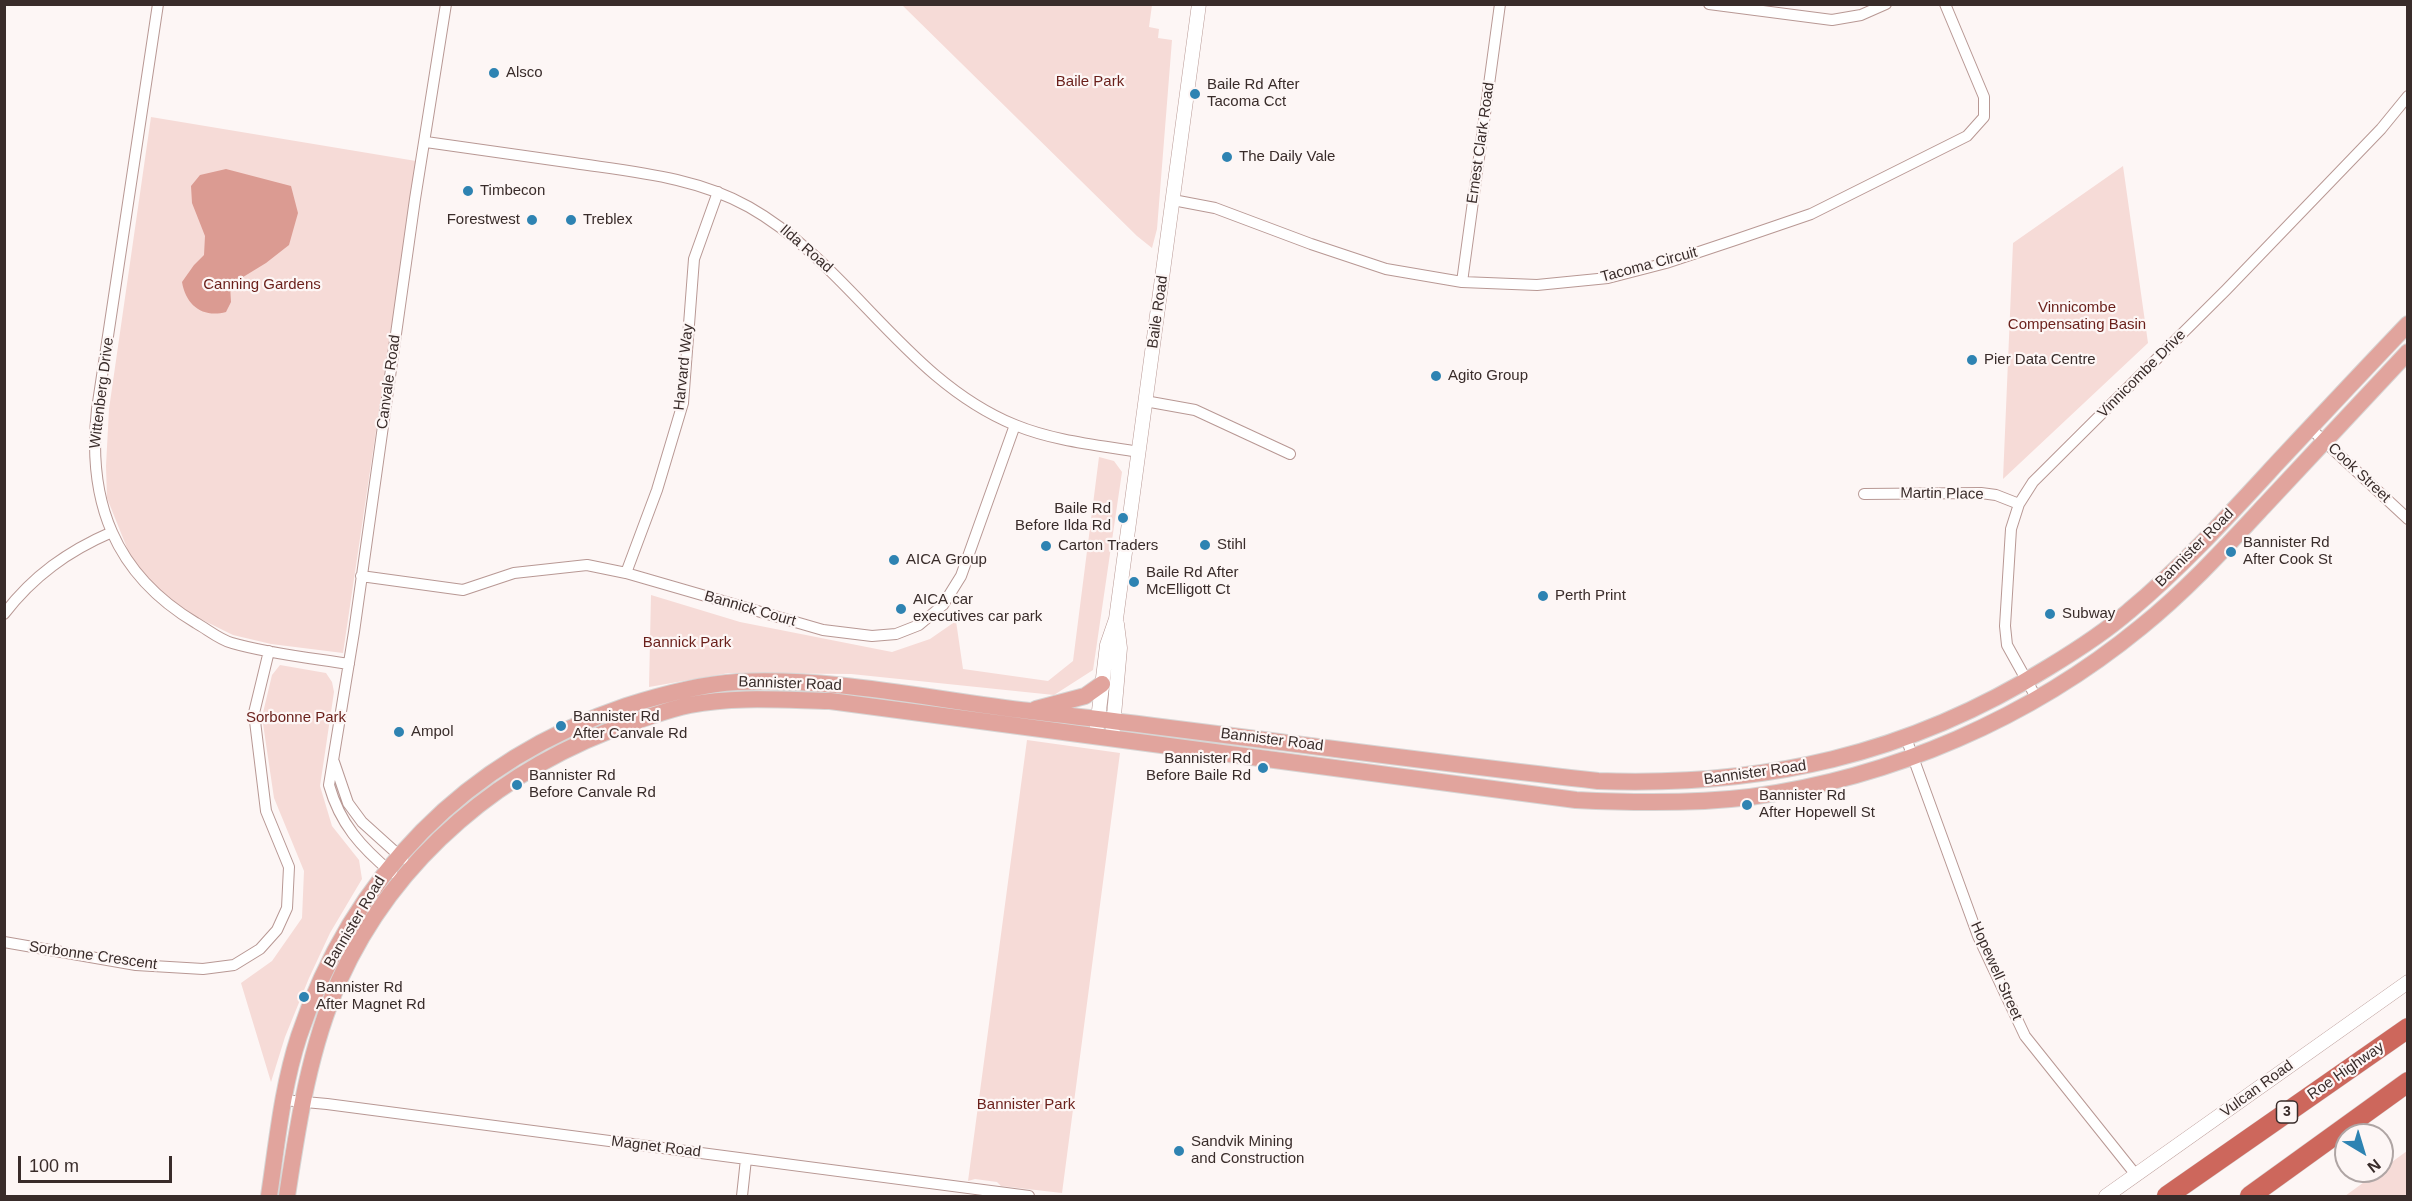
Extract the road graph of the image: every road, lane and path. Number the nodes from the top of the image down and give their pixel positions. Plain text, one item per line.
1 (158, 4) edge
2 (446, 4) edge
3 (1199, 4) edge
4 (1500, 4) edge
5 (1709, 4) edge
6 (1886, 4) edge
7 (1945, 4) edge
8 (2408, 96) edge
9 (426, 142) junction
10 (718, 192) junction
11 (1173, 200) junction
12 (1462, 282) junction
13 (2408, 324) edge
14 (2408, 352) edge
15 (1145, 401) junction
16 (1015, 425) junction
17 (2310, 428) junction
18 (2325, 442) junction
19 (1139, 452) junction
20 (1290, 454) dead end
21 (1864, 494) dead end
22 (2019, 504) junction
23 (2408, 519) edge
24 (112, 532) junction
25 (626, 573) junction
26 (362, 576) junction
27 (4, 615) edge
28 (1116, 619) junction
29 (269, 651) junction
30 (349, 664) junction
31 (2026, 681) junction
32 (1102, 684) junction
33 (2037, 699) junction
34 (1029, 711) junction
35 (1106, 719) junction
36 (1104, 737) junction
37 (1906, 738) junction
38 (1912, 757) junction
39 (333, 759) junction
40 (399, 855) junction
41 (412, 868) junction
42 (387, 869) junction
43 (401, 880) junction
44 (4, 942) edge
45 (2408, 981) edge
46 (2408, 1028) edge
47 (2408, 1082) edge
48 (282, 1101) junction
49 (303, 1101) junction
50 (746, 1159) junction
51 (2136, 1175) junction
52 (269, 1197) edge
53 (287, 1197) edge
54 (742, 1197) edge
55 (1029, 1197) edge
56 (2106, 1197) edge
57 (2167, 1197) edge
58 (2250, 1197) edge

1 - 24 street, Wittenberg Drive
2 - 9 street, Canvale Road
3 - 11 street, Baile Road
4 - 12 street, Ernest Clark Road
5 - 6 street
7 - 12 street, Tacoma Circuit
8 - 22 street, Vinnicombe Drive
9 - 10 street, Ilda Road
9 - 26 street, Canvale Road
10 - 16 street, Ilda Road
10 - 25 street, Harvard Way
11 - 12 street, Tacoma Circuit
11 - 15 street, Baile Road
13 - 17 main road, Bannister Road
14 - 18 main road, Bannister Road
15 - 19 street, Baile Road
15 - 20 street
16 - 19 street, Ilda Road
16 - 25 street, Bannick Court
17 - 18 street, Cook Street
17 - 31 main road, Bannister Road
18 - 23 street, Cook Street
18 - 33 main road, Bannister Road
19 - 28 street, Baile Road
21 - 22 street, Martin Place
22 - 31 street, Vinnicombe Drive
24 - 27 street
24 - 29 street, Wittenberg Drive
25 - 26 street, Bannick Court
26 - 30 street, Canvale Road
28 - 32 street, Baile Road
28 - 35 street, Baile Road
29 - 30 street, Wittenberg Drive
29 - 44 street, Sorbonne Crescent
30 - 39 street, Canvale Road
31 - 33 street, Vinnicombe Drive
31 - 37 main road, Bannister Road
32 - 34 main road
32 - 35 street, Baile Road
33 - 38 main road, Bannister Road
34 - 35 main road, Bannister Road
34 - 40 main road, Bannister Road
35 - 36 street, Baile Road
35 - 37 main road, Bannister Road
36 - 38 main road, Bannister Road
36 - 41 main road, Bannister Road
37 - 38 street, Hopewell Street
38 - 51 street, Hopewell Street
39 - 40 street, Canvale Road
39 - 42 street, Canvale Road
40 - 41 street, Canvale Road
40 - 42 main road, Bannister Road
41 - 43 main road, Bannister Road
42 - 43 street, Canvale Road
42 - 48 main road, Bannister Road
43 - 49 main road, Bannister Road
45 - 51 street, Vulcan Road
46 - 57 highway, Roe Highway / 3
47 - 58 highway
48 - 49 street, Magnet Road
48 - 52 main road, Bannister Road
49 - 50 street, Magnet Road
49 - 53 main road, Bannister Road
50 - 54 street
50 - 55 street, Magnet Road
51 - 56 street, Vulcan Road

